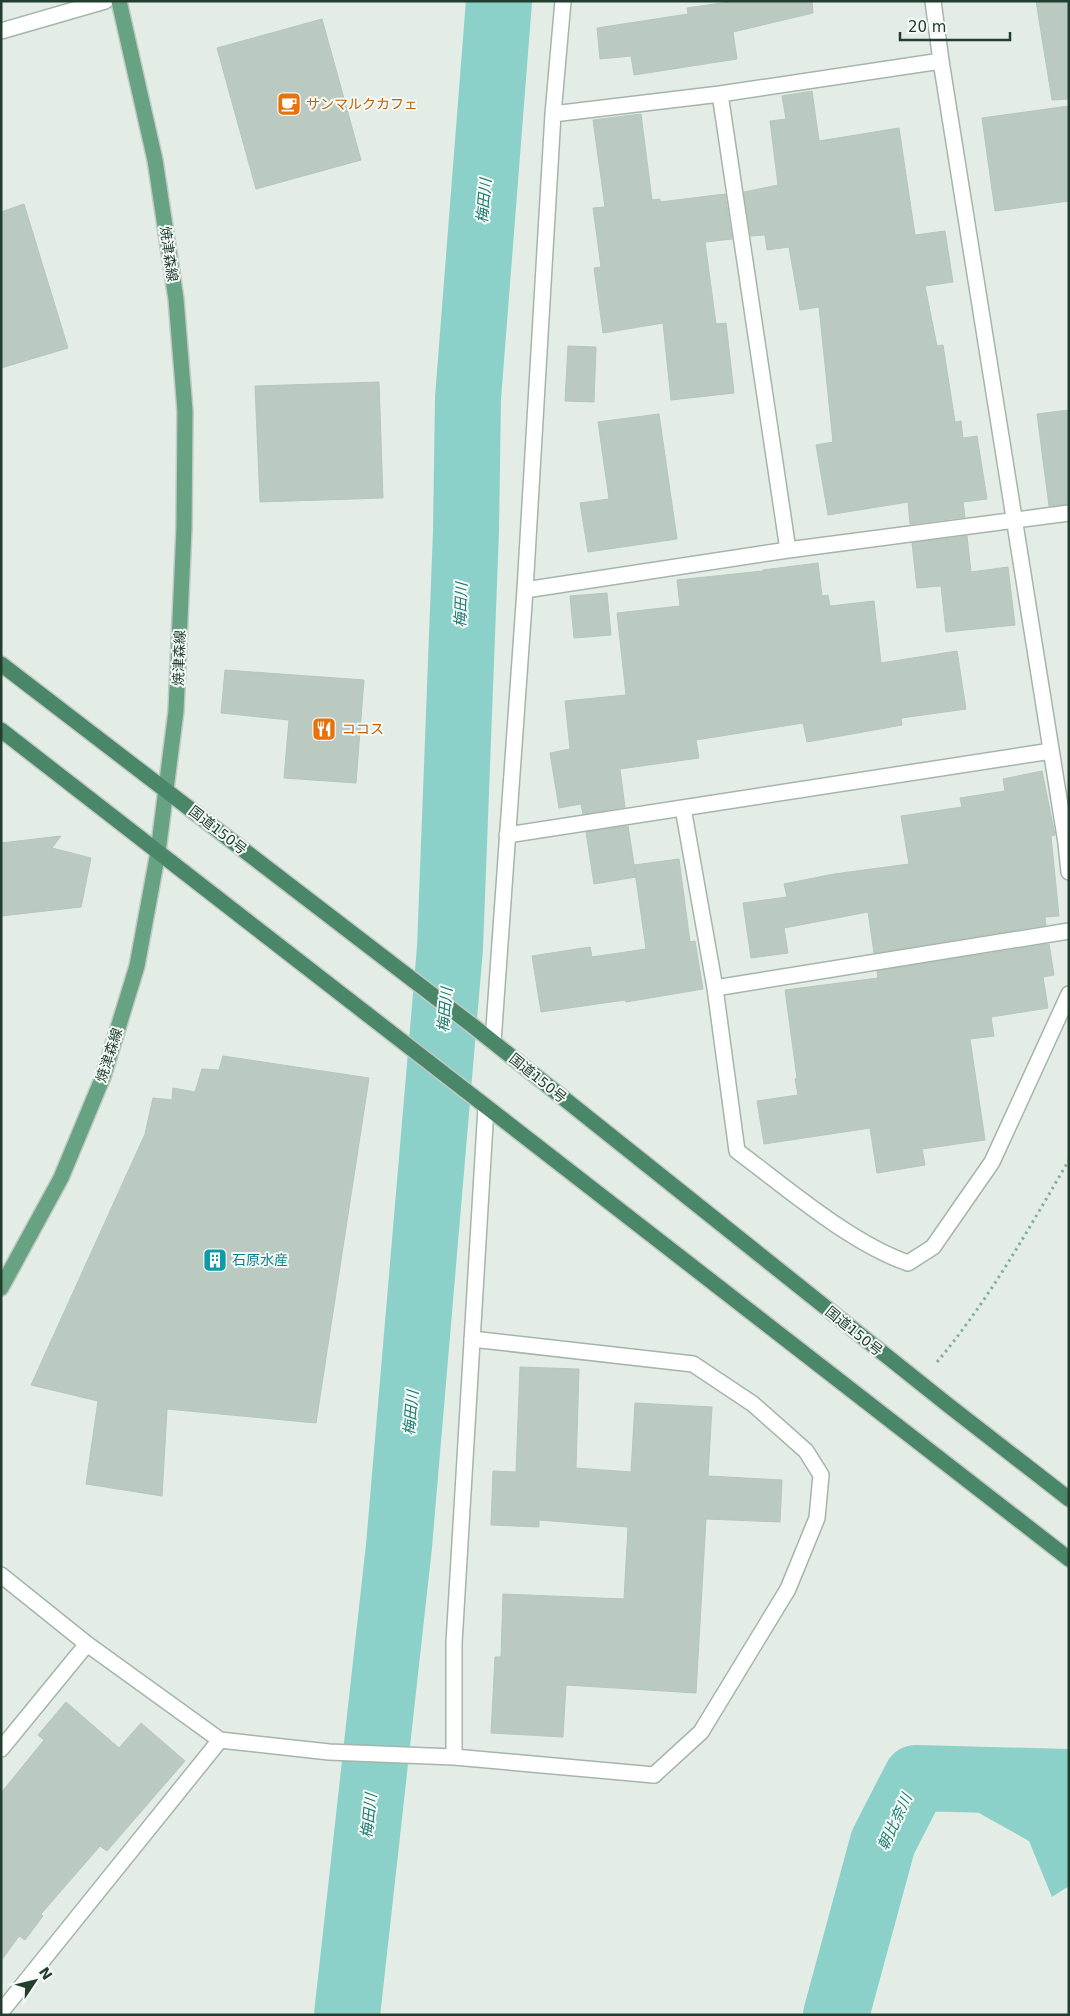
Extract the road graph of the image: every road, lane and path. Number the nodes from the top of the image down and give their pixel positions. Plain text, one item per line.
1 (105, 1) edge
2 (119, 1) edge
3 (563, 1) edge
4 (933, 1) edge
5 (1, 31) edge
6 (941, 61) junction
7 (720, 94) junction
8 (553, 114) junction
9 (1069, 513) edge
10 (1014, 520) junction
11 (788, 550) junction
12 (525, 590) junction
13 (1, 664) edge
14 (1, 730) edge
15 (1051, 751) junction
16 (166, 790) junction
17 (683, 808) junction
18 (507, 835) junction
19 (158, 852) junction
20 (1069, 872) edge
21 (1069, 931) edge
22 (714, 988) junction
23 (1069, 994) edge
24 (493, 1042) junction
25 (486, 1107) junction
26 (1069, 1160) edge
27 (1, 1288) edge
28 (472, 1339) junction
29 (937, 1362) dead end
30 (1069, 1499) edge
31 (1069, 1559) edge
32 (1, 1575) edge
33 (87, 1644) junction
34 (220, 1740) junction
35 (1, 1749) edge
36 (454, 1757) junction
37 (1, 2012) edge

1 - 5 street
2 - 16 main road, 焼津森線
3 - 8 street
4 - 6 street
6 - 7 street
6 - 10 street
7 - 8 street
7 - 11 street
8 - 12 street
9 - 10 street
10 - 11 street
10 - 15 street
11 - 12 street
12 - 18 street
13 - 16 highway, 国道150号
14 - 19 highway
15 - 17 street
15 - 20 street
16 - 19 main road, 焼津森線
16 - 24 highway, 国道150号
17 - 18 street
17 - 22 street
18 - 24 street
19 - 25 highway
19 - 27 main road, 焼津森線
21 - 22 street
22 - 23 street
24 - 30 highway, 国道150号
25 - 28 street
25 - 31 highway
26 - 29 path
28 - 36 street
28 - 36 street
32 - 33 street
33 - 34 street
33 - 35 street
34 - 36 street
34 - 37 street

